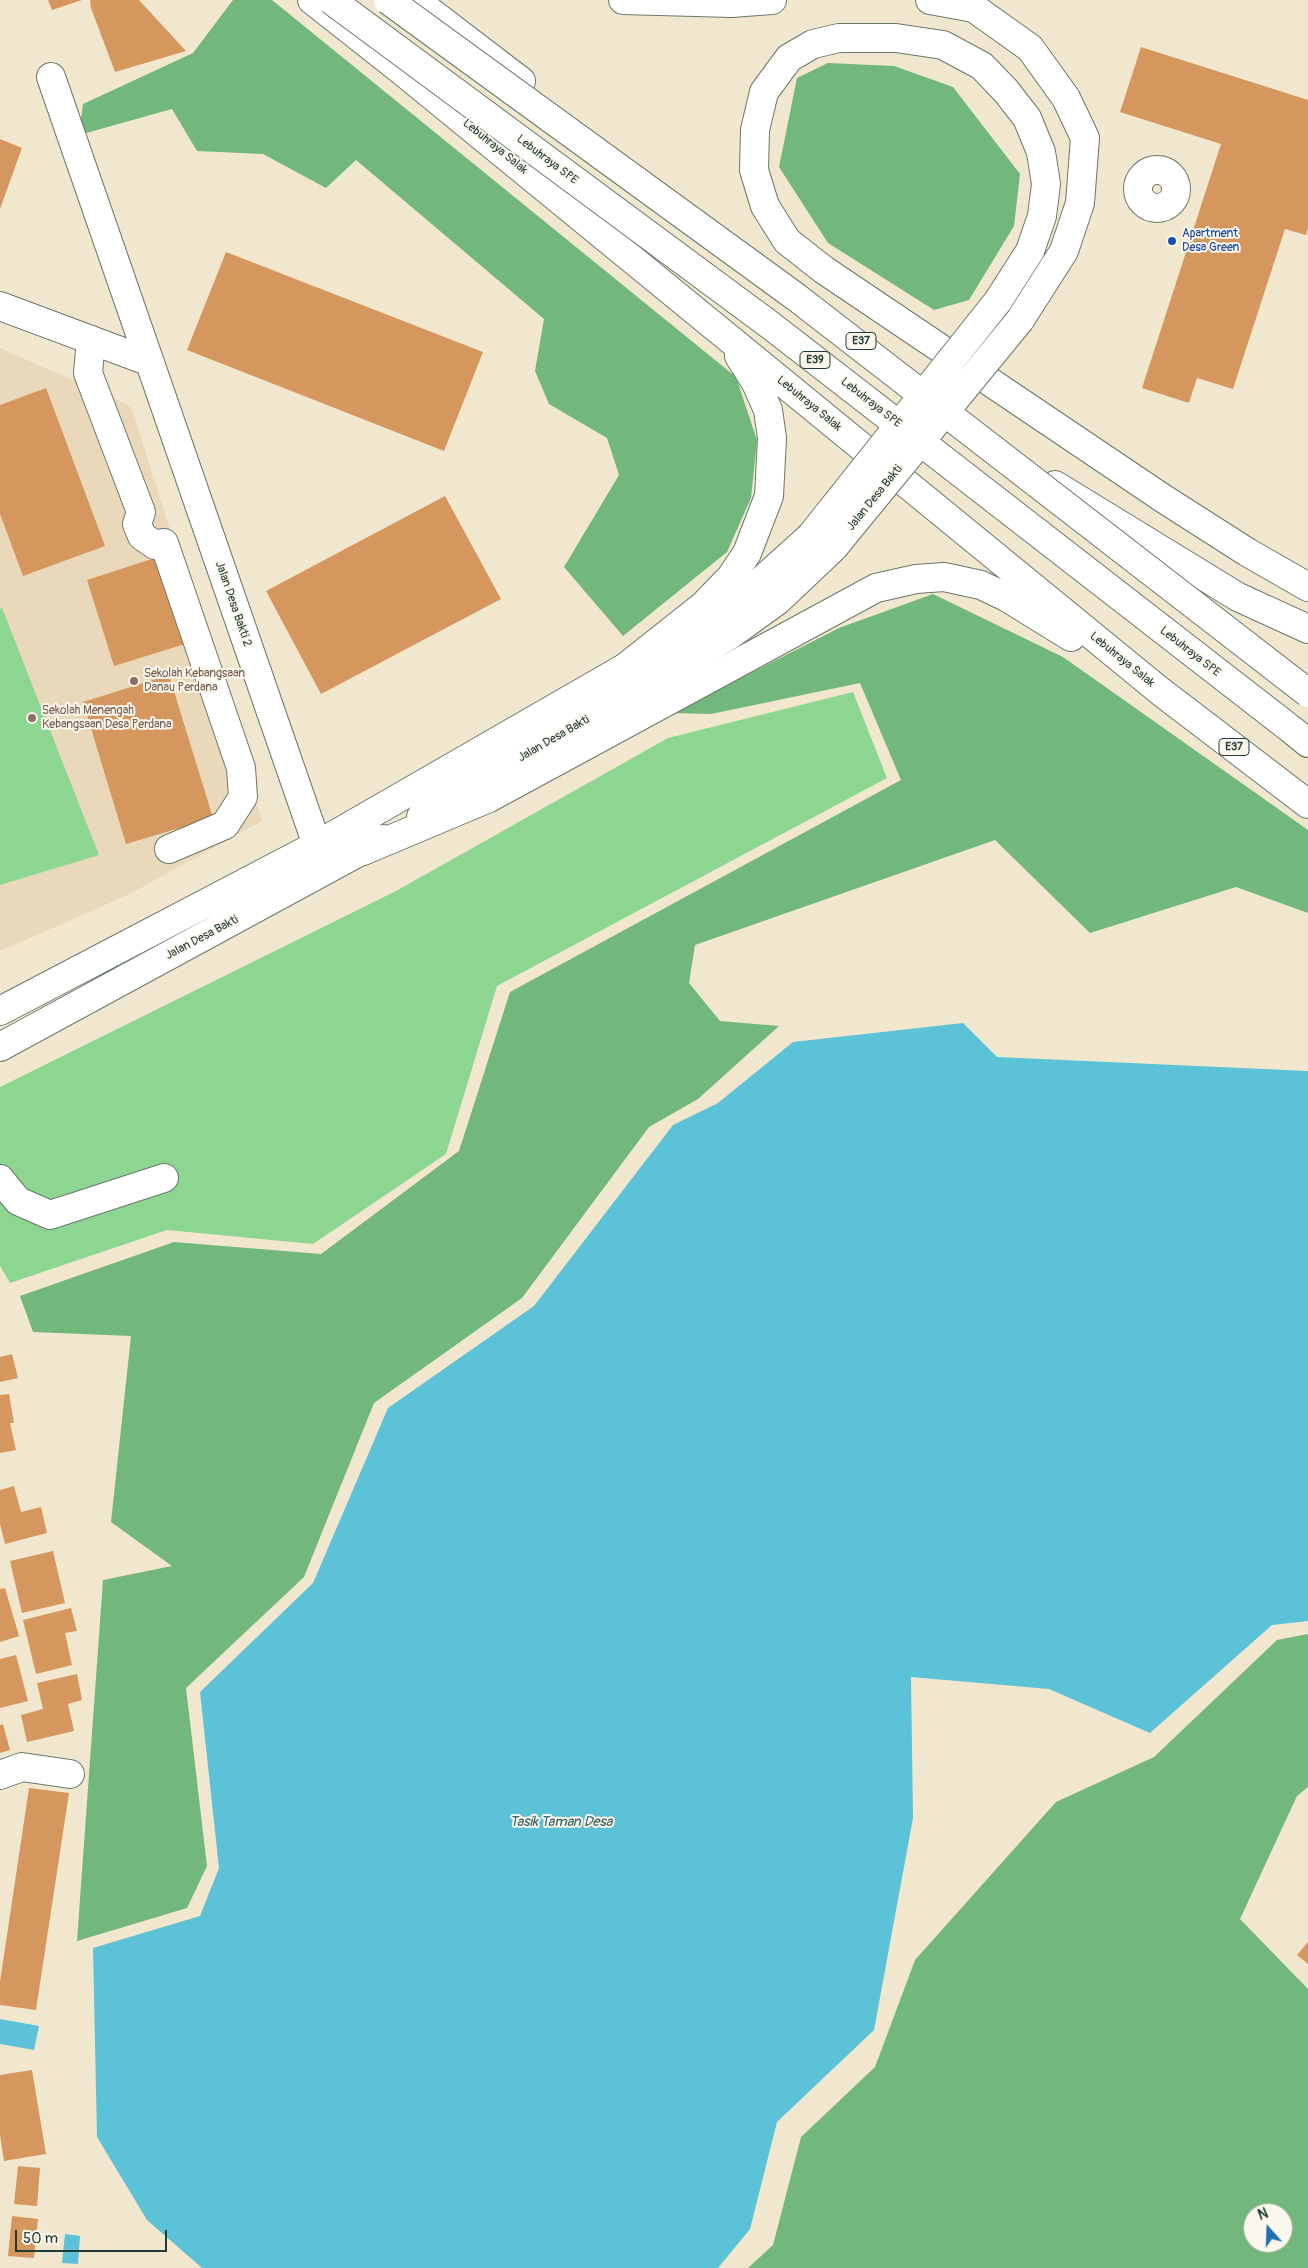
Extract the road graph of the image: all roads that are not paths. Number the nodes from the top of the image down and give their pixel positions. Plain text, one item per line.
1 (312, 0) edge
2 (331, 0) edge
3 (388, 0) edge
4 (416, 0) edge
5 (623, 0) edge
6 (772, 0) edge
7 (930, 0) edge
8 (51, 77) dead end
9 (0, 306) edge
10 (724, 334) junction
11 (90, 340) junction
12 (150, 362) junction
13 (988, 439) junction
14 (822, 542) junction
15 (1308, 587) edge
16 (1308, 629) edge
17 (622, 670) junction
18 (1308, 681) edge
19 (1160, 691) junction
20 (1308, 693) edge
21 (1308, 743) edge
22 (1308, 804) edge
23 (317, 845) junction
24 (168, 849) dead end
25 (363, 851) junction
26 (0, 1011) edge
27 (0, 1047) edge
28 (164, 1178) dead end
29 (0, 1179) edge
30 (70, 1774) dead end
31 (0, 1775) edge

1 - 10 main road, Lebuhraya Salak / E37
2 - 21 main road, Lebuhraya SPE / E39, bridge
3 - 20 main road, bridge
4 - 13 main road, E37
5 - 6 main road
7 - 14 main road, Jalan Desa Bakti, bridge
8 - 12 main road, Jalan Desa Bakti 2
9 - 11 main road
10 - 17 main road
10 - 19 main road, Lebuhraya Salak / E37
11 - 12 main road
11 - 24 main road
12 - 23 main road, Jalan Desa Bakti 2
13 - 16 main road
13 - 18 main road, E37
14 - 15 main road, Jalan Desa Bakti, bridge
14 - 17 main road, Jalan Desa Bakti
14 - 25 main road, Jalan Desa Bakti
17 - 23 main road, Jalan Desa Bakti
19 - 22 main road, Lebuhraya Salak / E37
19 - 25 main road
23 - 26 main road, Jalan Desa Bakti
25 - 27 main road, Jalan Desa Bakti
28 - 29 main road
30 - 31 main road

